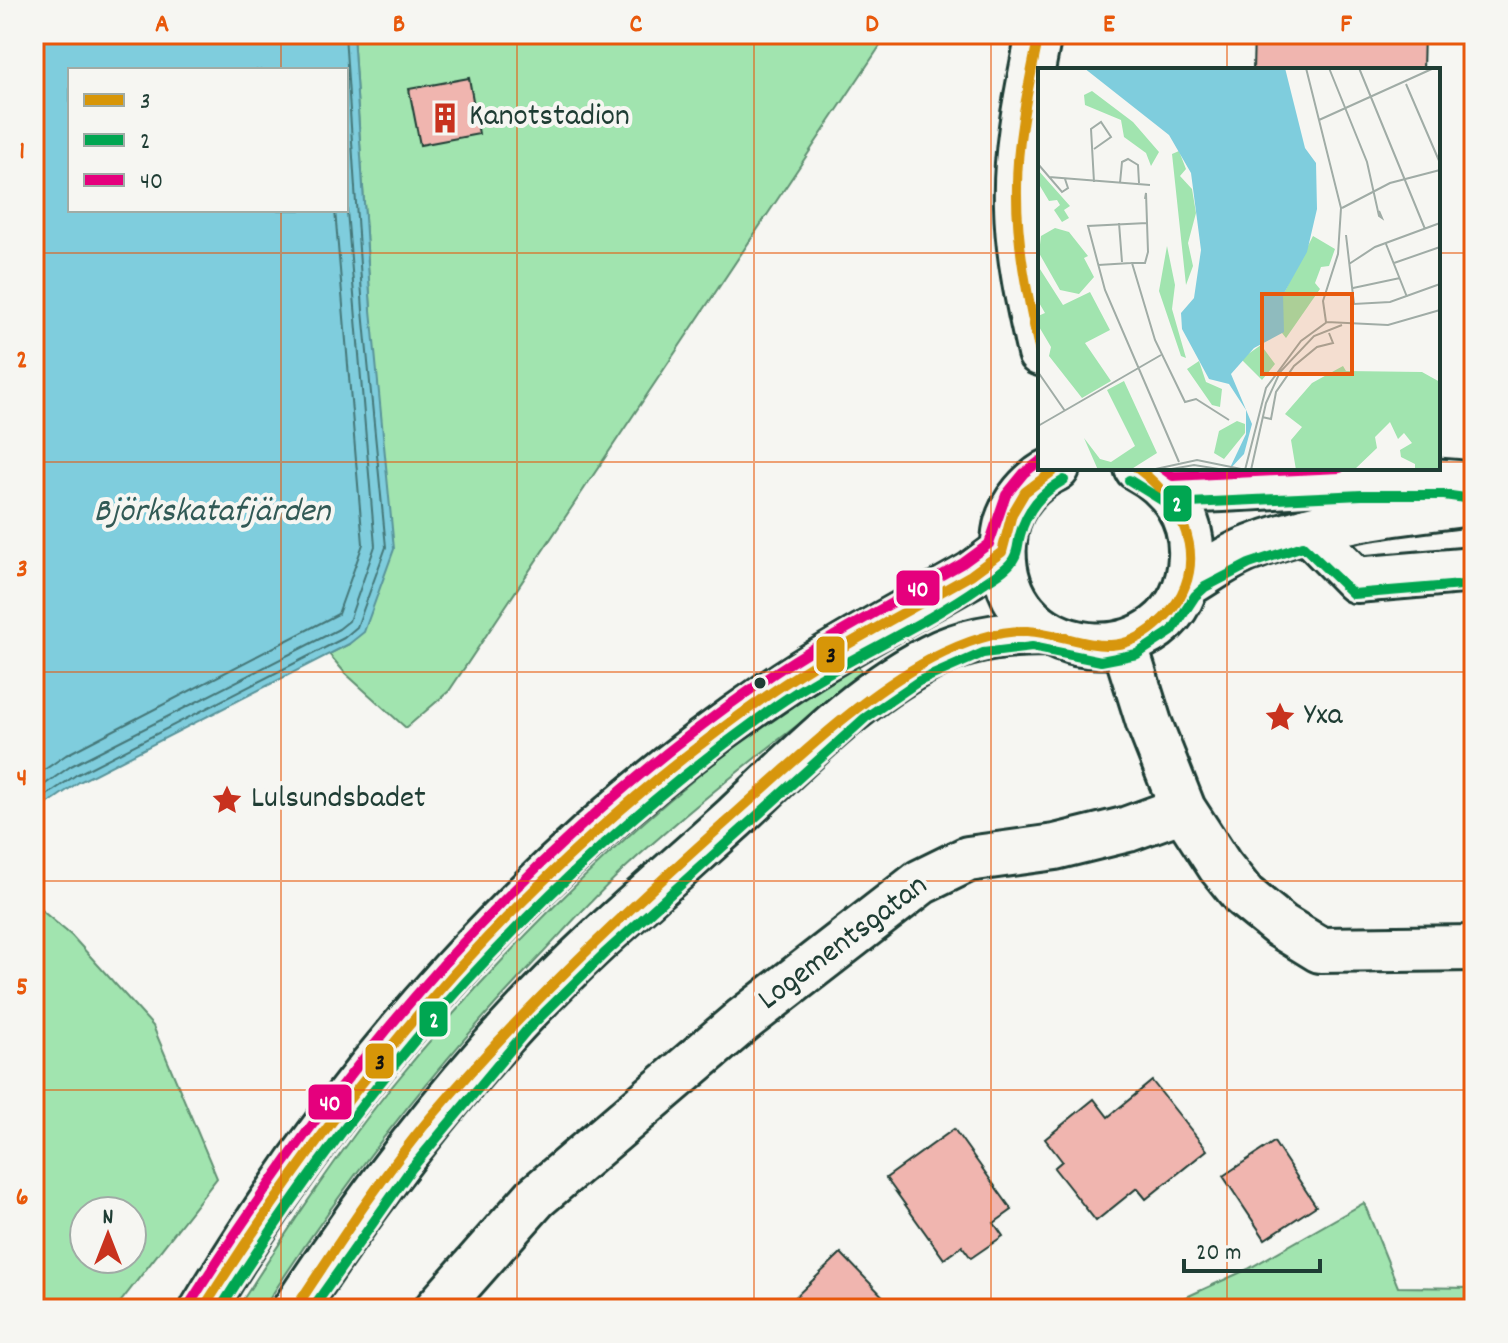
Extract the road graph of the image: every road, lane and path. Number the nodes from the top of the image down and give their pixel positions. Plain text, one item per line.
1 (1039, 34) edge
2 (1038, 344) edge
3 (1054, 470) edge
4 (1153, 479) edge
5 (1474, 485) edge
6 (1474, 502) edge
7 (1307, 530) junction
8 (1002, 552) junction
9 (1474, 570) edge
10 (1186, 585) junction
11 (1048, 634) junction
12 (1124, 643) junction
13 (1183, 809) junction
14 (1474, 948) edge
15 (203, 1309) edge
16 (295, 1309) edge
17 (437, 1309) edge

1 - 2 main road
3 - 8 main road
4 - 5 main road
4 - 10 main road
6 - 7 main road
7 - 9 main road
7 - 10 main road
8 - 11 main road
8 - 15 main road
10 - 12 main road
11 - 12 main road
11 - 16 main road
12 - 13 main road
13 - 14 main road
13 - 17 main road, Logementsgatan

